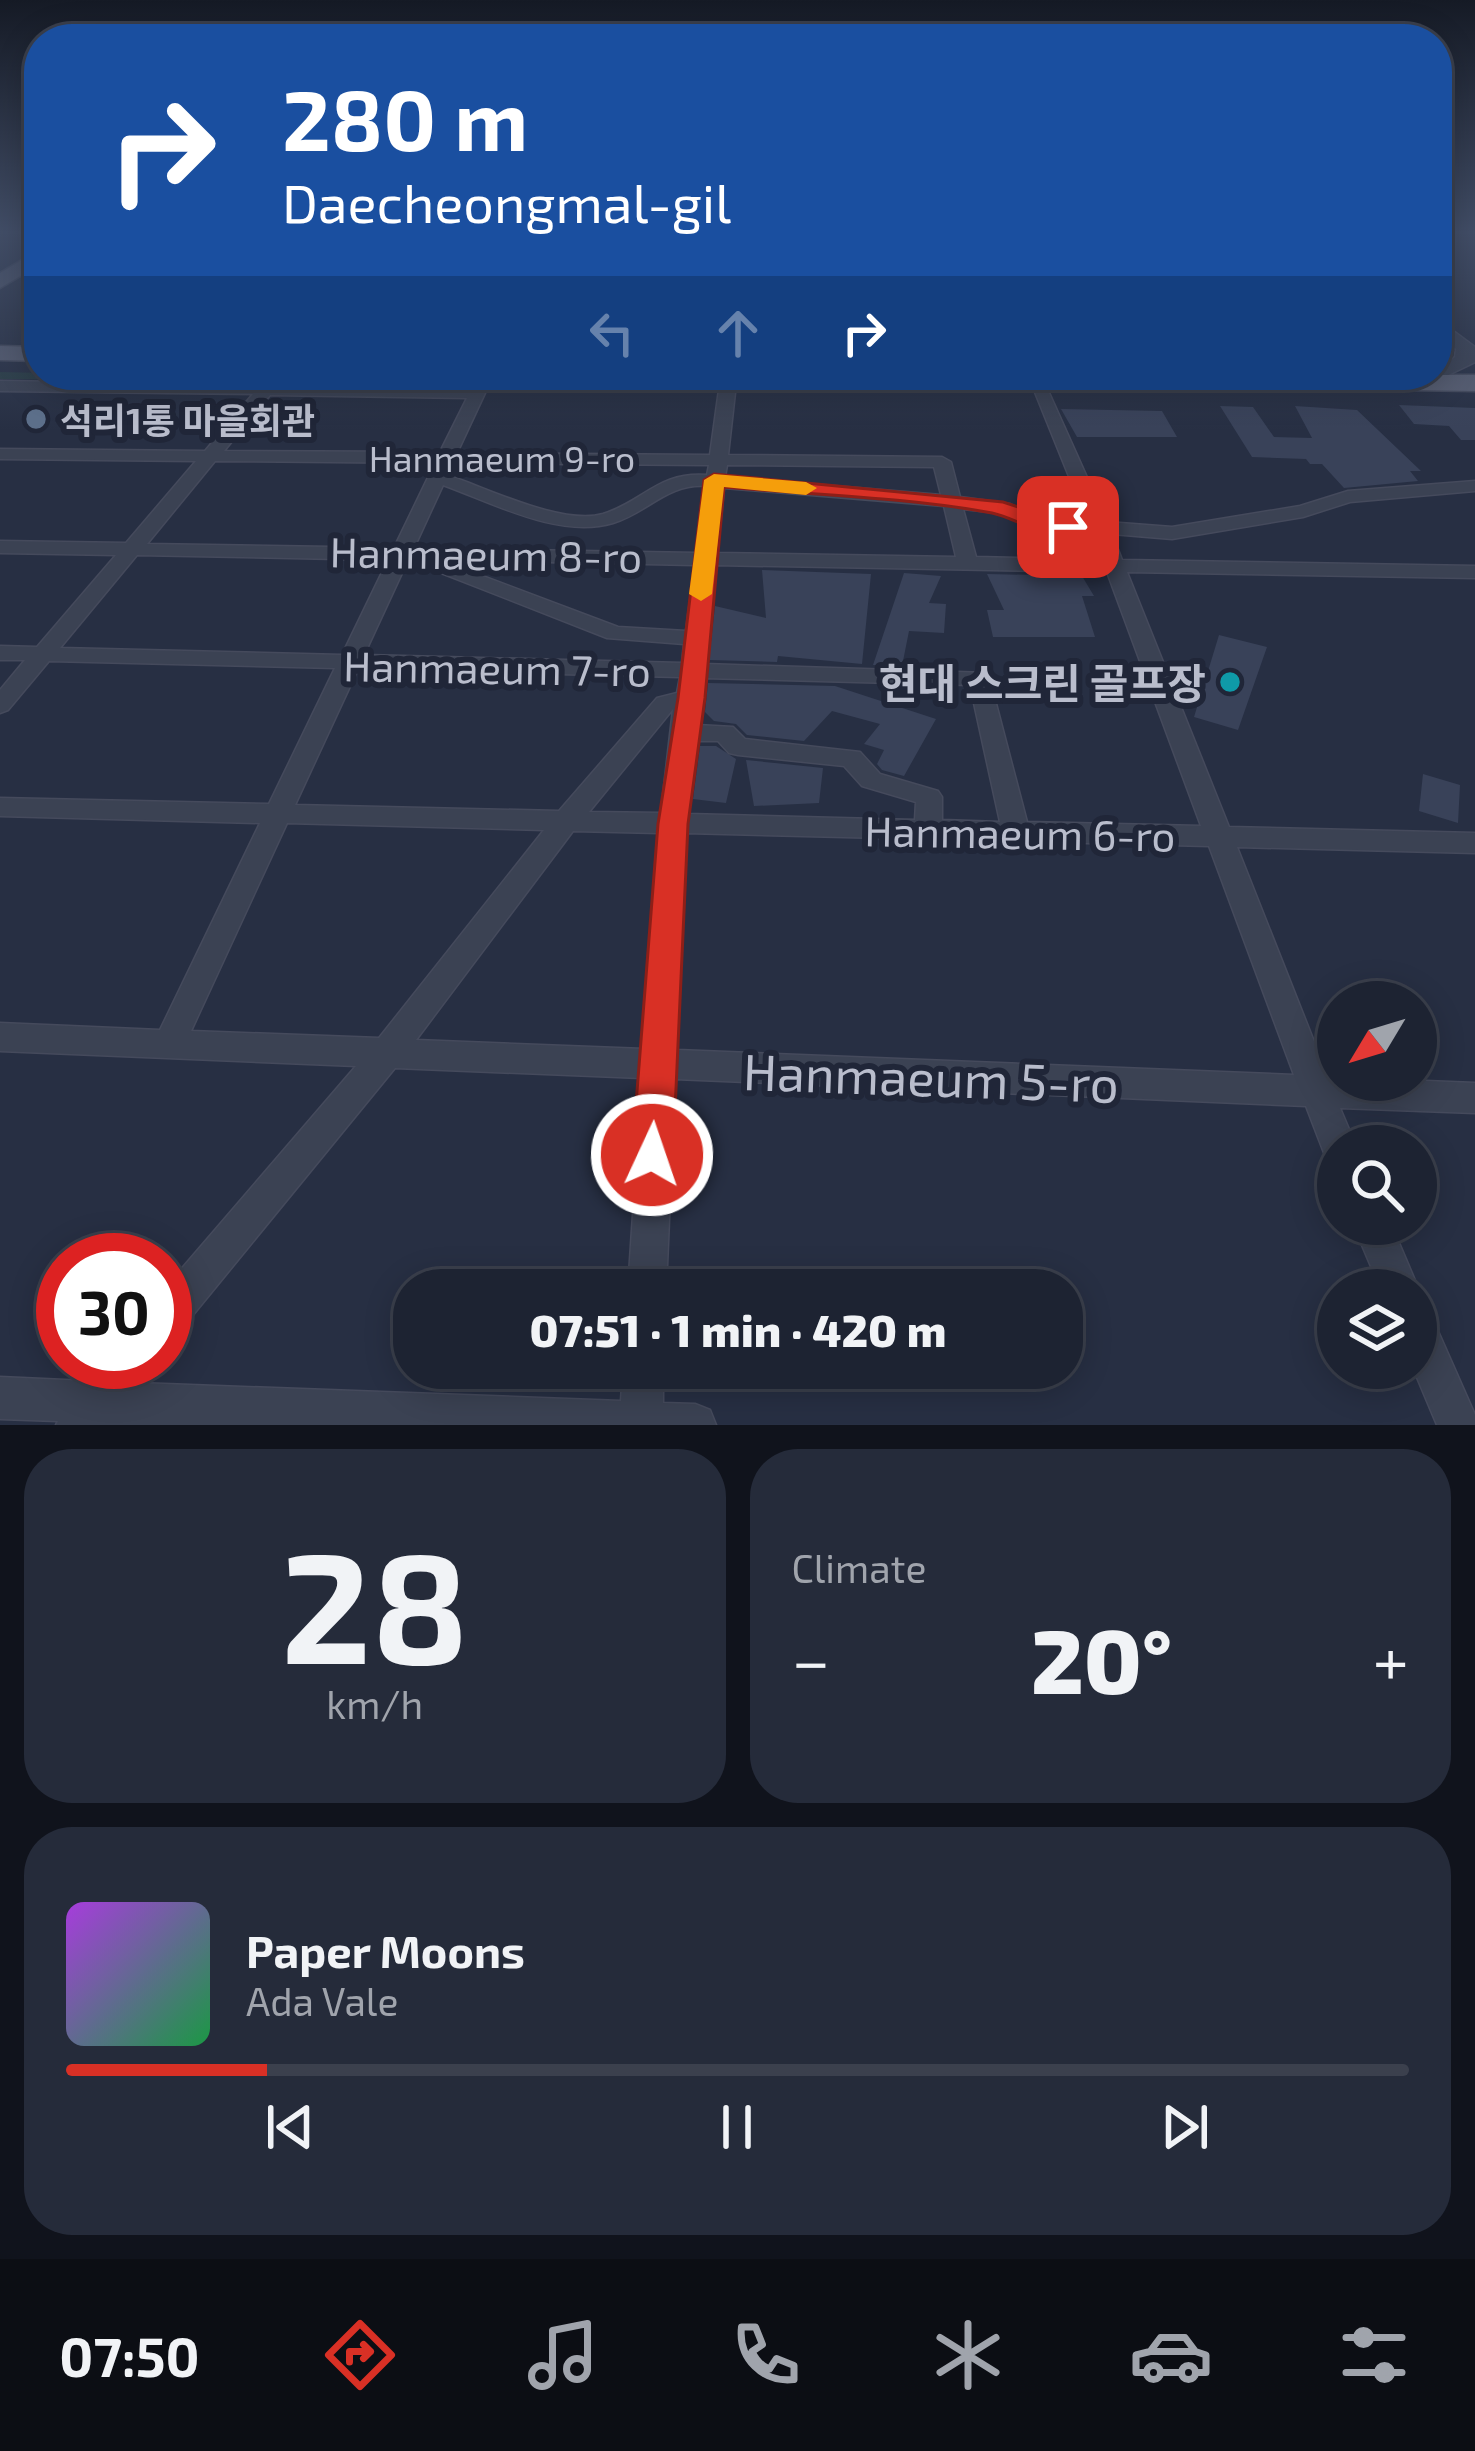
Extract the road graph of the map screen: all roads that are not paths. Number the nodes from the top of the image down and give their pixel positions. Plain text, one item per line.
1 (264, 390) edge
2 (426, 390) edge
3 (727, 390) edge
4 (1040, 390) edge
5 (0, 454) edge
6 (210, 455) junction
7 (717, 458) junction
8 (442, 467) junction
9 (714, 480) junction
10 (1475, 486) edge
11 (950, 501) junction
12 (1101, 531) junction
13 (0, 547) edge
14 (128, 548) junction
15 (401, 553) junction
16 (705, 556) junction
17 (967, 562) junction
18 (1112, 564) junction
19 (1475, 572) edge
20 (696, 638) junction
21 (0, 653) edge
22 (42, 653) junction
23 (348, 665) junction
24 (694, 670) junction
25 (692, 698) junction
26 (0, 705) edge
27 (687, 733) junction
28 (0, 807) edge
29 (278, 814) junction
30 (566, 821) junction
31 (673, 824) junction
32 (928, 830) junction
33 (1016, 832) junction
34 (1222, 837) junction
35 (1475, 843) edge
36 (0, 1037) edge
37 (169, 1044) junction
38 (387, 1053) junction
39 (657, 1064) junction
40 (1315, 1092) junction
41 (1475, 1098) edge
42 (1329, 1125) edge
43 (648, 1269) edge
44 (192, 1286) edge
45 (1437, 1376) edge
46 (642, 1389) edge
47 (0, 1398) edge
48 (87, 1412) edge
49 (568, 1423) edge
50 (641, 1424) edge
51 (695, 1425) edge
52 (1458, 1425) edge

1 - 6 street
2 - 8 street
3 - 7 street
4 - 12 street
5 - 6 street, Hanmaeum 9-ro
6 - 8 street, Hanmaeum 9-ro
6 - 14 street
7 - 8 street, Hanmaeum 9-ro
7 - 9 street
7 - 11 street, Hanmaeum 9-ro
8 - 9 street
8 - 15 street
9 - 11 street
9 - 16 street
10 - 12 street
11 - 12 street
11 - 17 street
12 - 18 street
13 - 14 street, Hanmaeum 8-ro
14 - 15 street, Hanmaeum 8-ro
14 - 22 street
15 - 16 street, Hanmaeum 8-ro
15 - 20 street
15 - 23 street
16 - 17 street, Hanmaeum 8-ro
16 - 20 street
17 - 18 street, Hanmaeum 8-ro
18 - 19 street, Hanmaeum 8-ro
18 - 34 street
20 - 24 street
21 - 22 street, Hanmaeum 7-ro
22 - 23 street, Hanmaeum 7-ro
22 - 26 street
23 - 24 street, Hanmaeum 7-ro
23 - 29 street
24 - 25 street
24 - 33 street, Hanmaeum 7-ro
25 - 27 street
25 - 30 street
27 - 31 street
27 - 32 street
28 - 29 street, Hanmaeum 6-ro
29 - 30 street, Hanmaeum 6-ro
29 - 37 street
30 - 31 street, Hanmaeum 6-ro
30 - 38 street
31 - 32 street, Hanmaeum 6-ro
31 - 39 street
32 - 33 street, Hanmaeum 6-ro
33 - 34 street, Hanmaeum 6-ro
34 - 35 street, Hanmaeum 6-ro
34 - 40 street
36 - 37 street, Hanmaeum 5-ro
37 - 38 street, Hanmaeum 5-ro
38 - 39 street, Hanmaeum 5-ro
38 - 44 street
39 - 40 street, Hanmaeum 5-ro
39 - 43 street
40 - 41 street, Hanmaeum 5-ro
40 - 42 street
45 - 52 street
46 - 50 street
47 - 48 street
48 - 49 street
49 - 50 street
50 - 51 street

